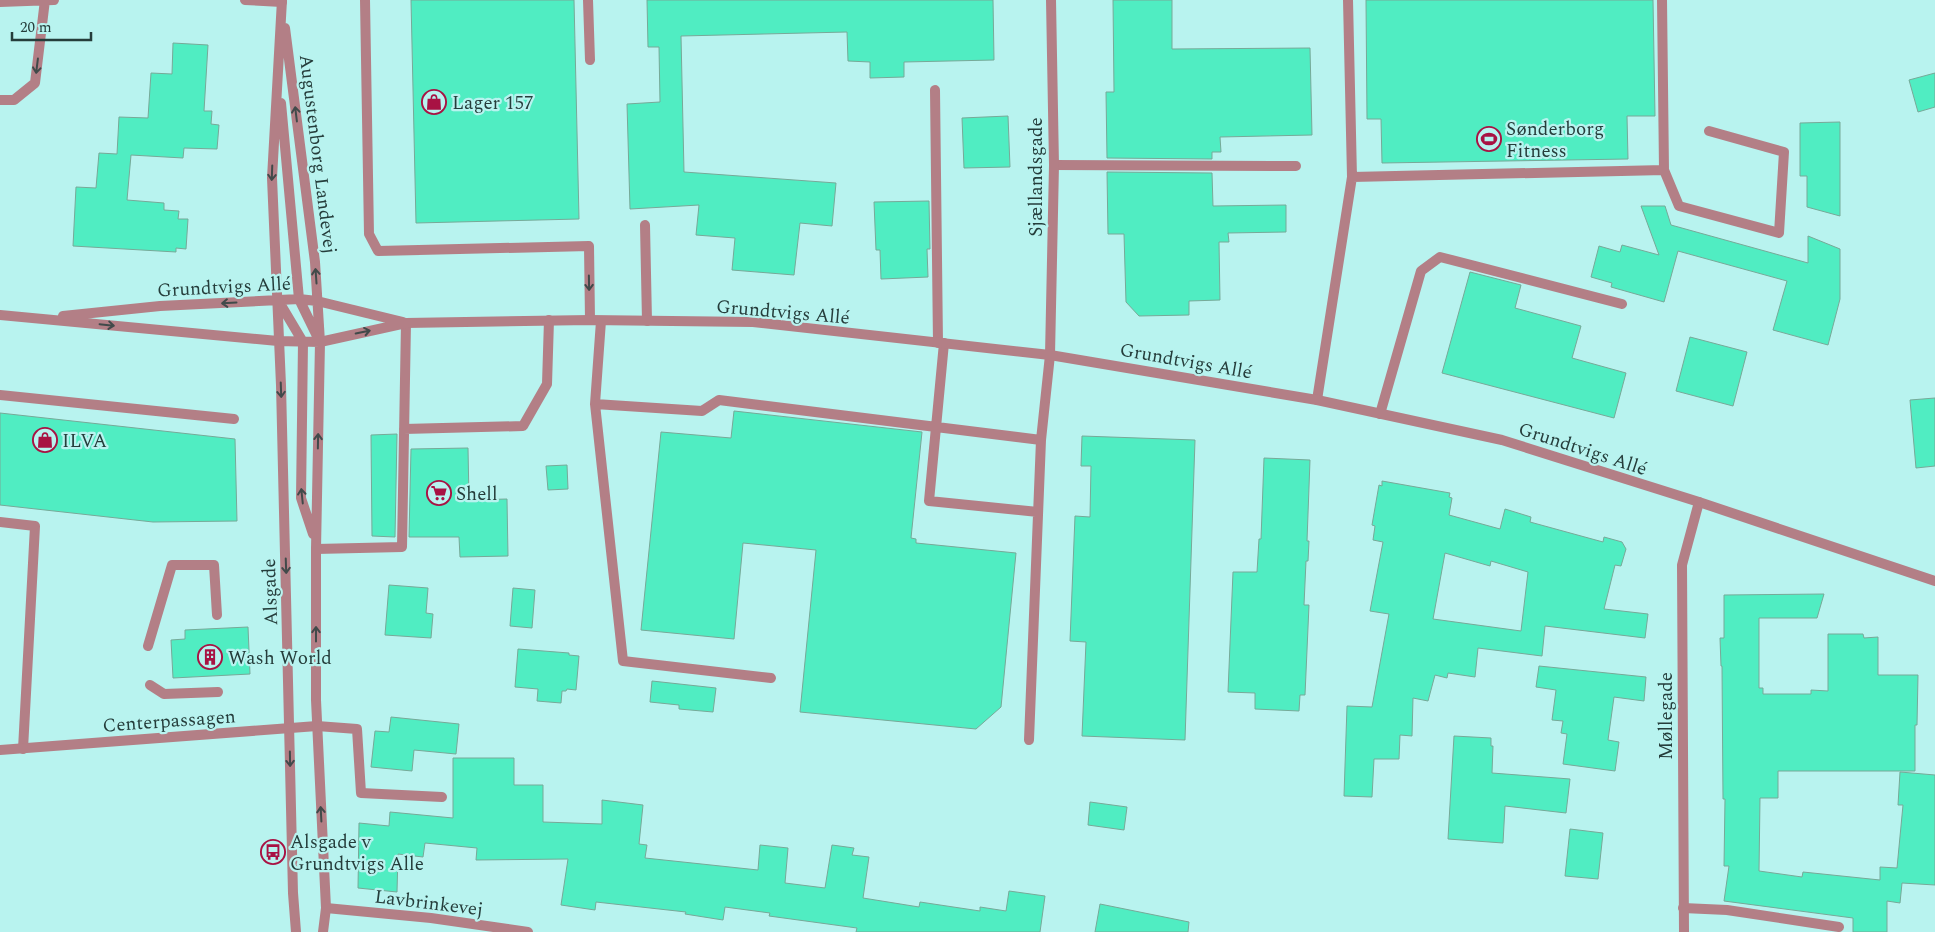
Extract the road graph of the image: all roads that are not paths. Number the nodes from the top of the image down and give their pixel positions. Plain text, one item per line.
1 (45, 0) edge
2 (54, 0) edge
3 (245, 0) edge
4 (365, 0) edge
5 (588, 0) edge
6 (1051, 0) edge
7 (1348, 0) edge
8 (1662, 0) edge
9 (282, 1) edge
10 (0, 2) edge
11 (590, 60) dead end
12 (278, 73) junction
13 (935, 90) dead end
14 (0, 100) edge
15 (1709, 131) dead end
16 (1054, 165) junction
17 (1296, 166) dead end
18 (1664, 170) junction
19 (1352, 177) junction
20 (645, 225) dead end
21 (299, 299) junction
22 (278, 300) junction
23 (317, 300) junction
24 (1622, 304) dead end
25 (0, 315) edge
26 (41, 318) junction
27 (549, 320) junction
28 (595, 320) junction
29 (647, 321) junction
30 (406, 323) junction
31 (278, 342) junction
32 (303, 342) junction
33 (320, 342) junction
34 (941, 343) junction
35 (1050, 355) junction
36 (0, 395) edge
37 (1317, 400) junction
38 (594, 404) junction
39 (1380, 414) junction
40 (234, 419) dead end
41 (936, 427) junction
42 (404, 429) junction
43 (1041, 440) junction
44 (1699, 502) junction
45 (1038, 512) junction
46 (0, 522) edge
47 (316, 546) junction
48 (1935, 581) edge
49 (217, 616) dead end
50 (148, 646) dead end
51 (771, 678) dead end
52 (150, 685) dead end
53 (218, 692) dead end
54 (317, 726) junction
55 (289, 728) junction
56 (1029, 740) dead end
57 (23, 749) junction
58 (0, 750) edge
59 (442, 797) dead end
60 (326, 908) junction
61 (1683, 908) junction
62 (1838, 927) dead end
63 (296, 932) edge
64 (323, 932) edge
65 (528, 932) edge
66 (1684, 932) edge

1 - 2 street
1 - 10 street
1 -> 14 street
3 - 9 street
4 -> 28 street
5 - 11 street
6 - 16 street, Sjællandsgade
7 - 19 street
8 - 18 street
9 - 12 street, Augustenborg Landevej
23 -> 9 street, Augustenborg Landevej
12 - 21 street
12 -> 22 street, Augustenborg Landevej
13 - 34 street
15 - 18 street
16 - 17 street
16 - 35 street, Sjællandsgade
18 - 19 street
19 - 37 street
20 - 29 street
21 - 22 street, Grundtvigs Allé
21 - 23 street, Grundtvigs Allé
21 - 33 street
22 -> 26 street, Grundtvigs Allé
22 - 31 street, Augustenborg Landevej
22 - 32 street
23 - 30 street, Grundtvigs Allé
23 - 33 street, Augustenborg Landevej
24 - 39 street
25 - 26 street, Grundtvigs Allé
26 -> 31 street, Grundtvigs Allé
27 - 28 street, Grundtvigs Allé
27 - 30 street, Grundtvigs Allé
27 - 42 street
28 - 29 street, Grundtvigs Allé
28 - 38 street
29 - 34 street, Grundtvigs Allé
33 -> 30 street, Grundtvigs Allé
30 - 42 street
31 - 32 street, Grundtvigs Allé
31 -> 55 street, Alsgade
32 - 33 street, Grundtvigs Allé
47 -> 32 street
47 -> 33 street
34 - 35 street, Grundtvigs Allé
34 - 41 street
35 - 37 street, Grundtvigs Allé
35 - 43 street, Sjællandsgade
36 - 40 street
37 - 39 street, Grundtvigs Allé
38 - 41 street
38 - 51 street
39 - 44 street, Grundtvigs Allé
41 - 43 street
41 - 45 street
42 - 47 street
43 - 45 street, Sjællandsgade
44 - 48 street, Grundtvigs Allé
44 - 61 street, Møllegade
45 - 56 street, Sjællandsgade
46 - 57 street
54 -> 47 street
49 - 50 street
52 - 53 street
54 - 55 street, Centerpassagen
54 - 59 street, Centerpassagen
60 -> 54 street
55 - 57 street, Centerpassagen
55 -> 63 street, Alsgade
57 - 58 street, Centerpassagen
60 - 64 street
60 - 65 street, Lavbrinkevej
61 - 62 street
61 - 66 street, Møllegade

